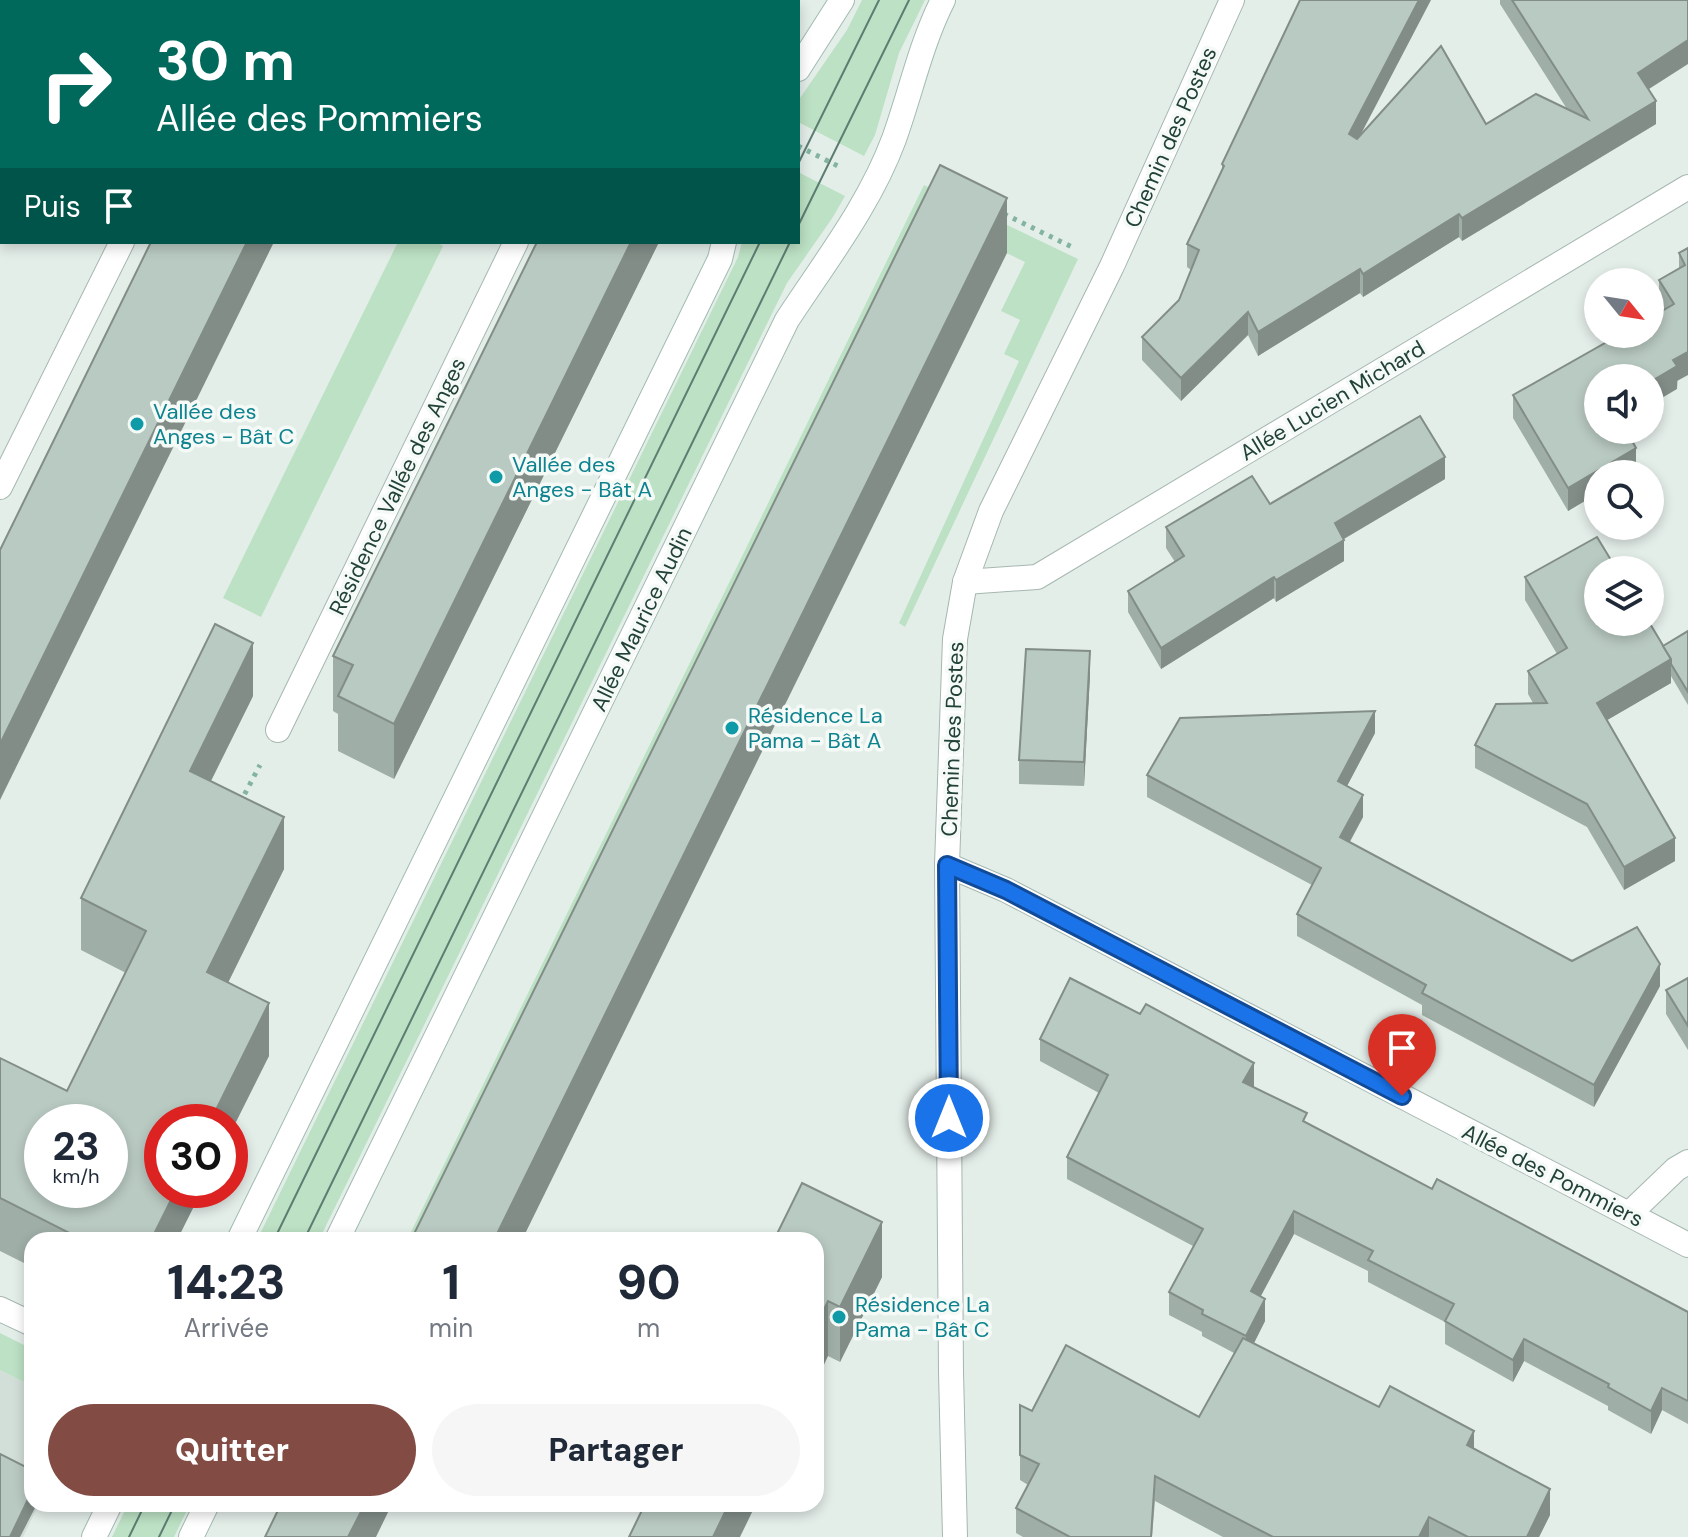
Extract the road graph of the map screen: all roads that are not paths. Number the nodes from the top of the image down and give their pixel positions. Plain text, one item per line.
1 (842, 0) edge
2 (943, 0) edge
3 (1232, 0) edge
4 (800, 66) edge
5 (1688, 187) edge
6 (121, 244) edge
7 (515, 244) edge
8 (724, 244) edge
9 (0, 487) edge
10 (965, 582) junction
11 (278, 730) road end
12 (947, 865) junction
13 (1688, 1162) edge
14 (1629, 1214) junction
15 (243, 1232) edge
16 (341, 1232) edge
17 (1688, 1245) edge
18 (0, 1309) edge
19 (24, 1320) edge
20 (106, 1512) edge
21 (203, 1512) edge
22 (94, 1537) edge
23 (191, 1537) edge
24 (955, 1537) edge

1 - 4 street
2 - 16 street, Allée Maurice Audin
3 - 10 street, Chemin des Postes
5 - 10 street, Allée Lucien Michard
6 - 9 street
7 - 11 street, Résidence Vallée des Anges
8 - 15 street
10 - 12 street, Chemin des Postes
12 - 14 street, Allée des Pommiers
12 - 24 street, Chemin des Postes
13 - 14 street
14 - 17 street, Allée des Pommiers
18 - 19 street
20 - 22 street
21 - 23 street

